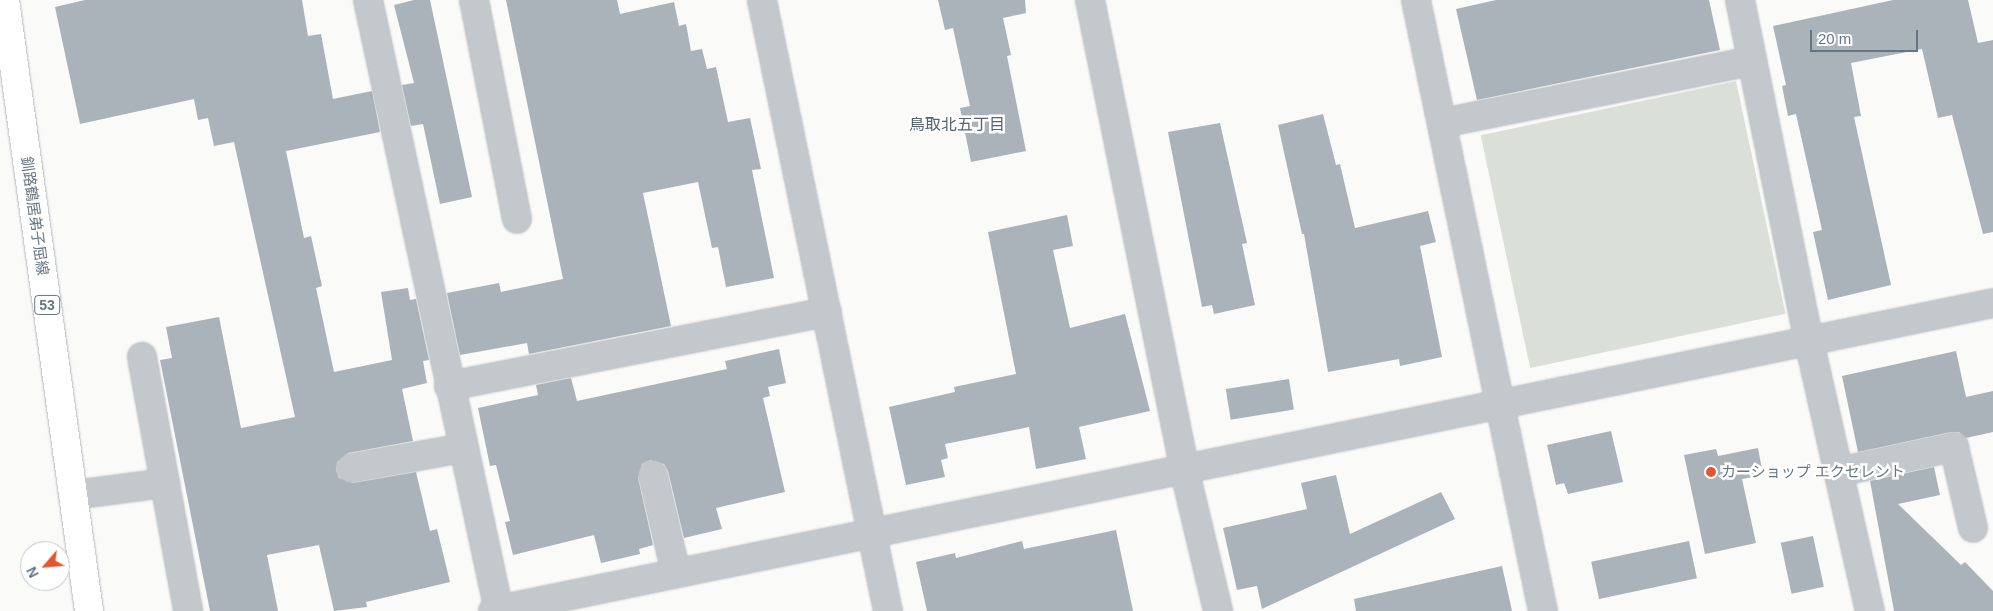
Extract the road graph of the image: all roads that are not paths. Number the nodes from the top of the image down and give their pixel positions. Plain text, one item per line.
1 (5, 0) edge
2 (368, 0) edge
3 (474, 0) edge
4 (762, 0) edge
5 (1090, 0) edge
6 (1416, 0) edge
7 (1740, 0) edge
8 (1752, 61) junction
9 (1442, 122) junction
10 (517, 219) dead end
11 (1993, 303) edge
12 (827, 312) junction
13 (1809, 342) junction
14 (142, 357) dead end
15 (449, 386) junction
16 (1500, 403) junction
17 (463, 448) junction
18 (351, 468) dead end
19 (1184, 468) junction
20 (1838, 472) junction
21 (653, 475) dead end
22 (165, 483) junction
23 (73, 495) junction
24 (1973, 528) dead end
25 (870, 532) junction
26 (676, 573) junction
27 (89, 611) edge
28 (188, 611) edge
29 (497, 611) edge
30 (888, 611) edge
31 (1218, 611) edge
32 (1543, 611) edge
33 (1870, 611) edge

1 - 23 main road, 釧路鶴居弟子屈線 / 53
2 - 15 street
3 - 10 street
4 - 12 street
5 - 19 street
6 - 9 street
7 - 8 street
8 - 9 street
8 - 13 street
9 - 16 street
11 - 13 street
12 - 15 street
12 - 25 street
13 - 16 street
13 - 20 street
14 - 22 street
15 - 17 street
16 - 19 street
16 - 32 street
17 - 18 street
17 - 29 street
19 - 25 street
19 - 31 street
20 - 24 street
20 - 33 street
21 - 26 street
22 - 23 street
22 - 28 street
23 - 27 main road, 釧路鶴居弟子屈線 / 53
25 - 26 street
25 - 30 street
26 - 29 street

